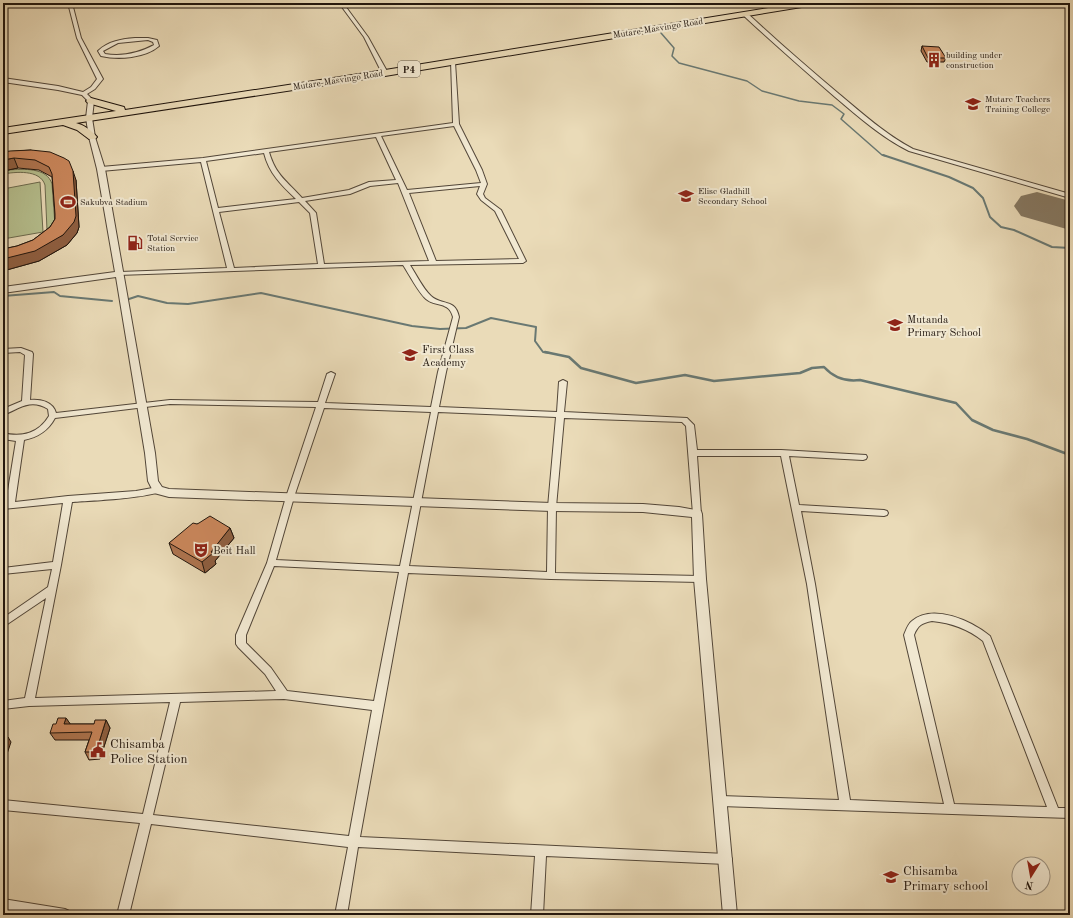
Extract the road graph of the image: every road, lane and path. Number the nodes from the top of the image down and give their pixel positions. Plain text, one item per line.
1 (70, 3) edge
2 (341, 3) edge
3 (814, 3) edge
4 (745, 14) junction
5 (157, 42) joint
6 (453, 62) junction
7 (385, 72) junction
8 (3, 80) edge
9 (88, 97) junction
10 (132, 111) junction
11 (89, 118) junction
12 (49, 124) junction
13 (456, 124) junction
14 (3, 131) edge
15 (92, 133) junction
16 (378, 136) junction
17 (266, 151) junction
18 (203, 160) junction
19 (101, 169) junction
20 (399, 181) junction
21 (484, 184) junction
22 (405, 192) junction
23 (1070, 196) edge
24 (301, 200) junction
25 (217, 210) junction
26 (433, 262) junction
27 (405, 263) junction
28 (321, 266) junction
29 (231, 269) junction
30 (120, 274) junction
31 (3, 290) edge
32 (3, 351) edge
33 (331, 374) dead end
34 (563, 382) dead end
35 (26, 402) junction
36 (142, 405) junction
37 (321, 406) junction
38 (436, 411) junction
39 (3, 412) edge
40 (53, 416) junction
41 (560, 416) junction
42 (3, 436) edge
43 (20, 438) junction
44 (693, 453) junction
45 (785, 454) junction
46 (863, 458) dead end
47 (158, 490) junction
48 (290, 497) junction
49 (68, 499) junction
50 (418, 501) junction
51 (6, 506) edge
52 (552, 507) junction
53 (796, 510) junction
54 (884, 513) dead end
55 (697, 514) junction
56 (271, 563) junction
57 (57, 565) junction
58 (406, 569) junction
59 (3, 571) edge
60 (551, 576) junction
61 (700, 579) junction
62 (52, 589) junction
63 (3, 623) edge
64 (284, 695) junction
65 (176, 699) junction
66 (29, 702) junction
67 (3, 705) edge
68 (378, 706) junction
69 (721, 801) junction
70 (3, 805) edge
71 (845, 805) junction
72 (950, 808) junction
73 (1054, 812) junction
74 (1070, 813) edge
75 (147, 819) junction
76 (353, 842) junction
77 (541, 850) junction
78 (726, 859) junction
79 (3, 905) edge
80 (65, 915) edge
81 (123, 915) edge
82 (341, 915) edge
83 (537, 915) edge
84 (730, 915) edge

1 - 9 street
2 - 7 street
3 - 4 highway, Mutare-Masvingo Road / P4
4 - 6 highway, Mutare-Masvingo Road / P4
4 - 23 street
5 - 5 street
6 - 7 highway, Mutare-Masvingo Road / P4
6 - 13 street
7 - 10 highway, Mutare-Masvingo Road / P4
8 - 9 street
9 - 10 highway
9 - 11 street
10 - 11 highway, Mutare-Masvingo Road / P4
10 - 15 highway
11 - 12 highway, Mutare-Masvingo Road / P4
11 - 15 street
12 - 14 highway, Mutare-Masvingo Road / P4
12 - 15 highway
13 - 16 street
13 - 21 street
15 - 19 street
16 - 17 street
16 - 20 street
17 - 18 street
17 - 24 street
18 - 19 street
18 - 25 street
19 - 30 street
20 - 22 street
20 - 24 street
21 - 22 street
21 - 26 street
22 - 26 street
24 - 25 street
24 - 28 street
25 - 29 street
26 - 27 street
27 - 28 street
27 - 38 street
28 - 29 street
29 - 30 street
30 - 31 street
30 - 36 street
32 - 35 street
33 - 37 street
34 - 41 street
35 - 39 street
35 - 40 street
36 - 37 street
36 - 40 street
36 - 47 street
37 - 38 street
37 - 48 street
38 - 41 street
38 - 50 street
40 - 43 street
41 - 44 street
41 - 52 street
42 - 43 street
43 - 51 street
44 - 45 street
44 - 55 street
45 - 46 street
45 - 53 street
47 - 48 street
47 - 49 street
48 - 50 street
48 - 56 street
49 - 51 street
49 - 57 street
50 - 52 street
50 - 58 street
52 - 55 street
52 - 60 street
53 - 54 street
53 - 71 street
55 - 61 street
56 - 58 street
56 - 64 street
57 - 59 street
57 - 62 street
58 - 60 street
58 - 68 street
60 - 61 street
61 - 69 street
62 - 63 street
62 - 66 street
64 - 65 street
64 - 68 street
65 - 66 street
65 - 75 street
66 - 67 street
68 - 76 street
69 - 71 street
69 - 78 street
70 - 75 street
71 - 72 street
72 - 73 street
72 - 73 street
73 - 74 street
75 - 76 street
75 - 81 street
76 - 77 street
76 - 82 street
77 - 78 street
77 - 83 street
78 - 84 street
79 - 80 street

